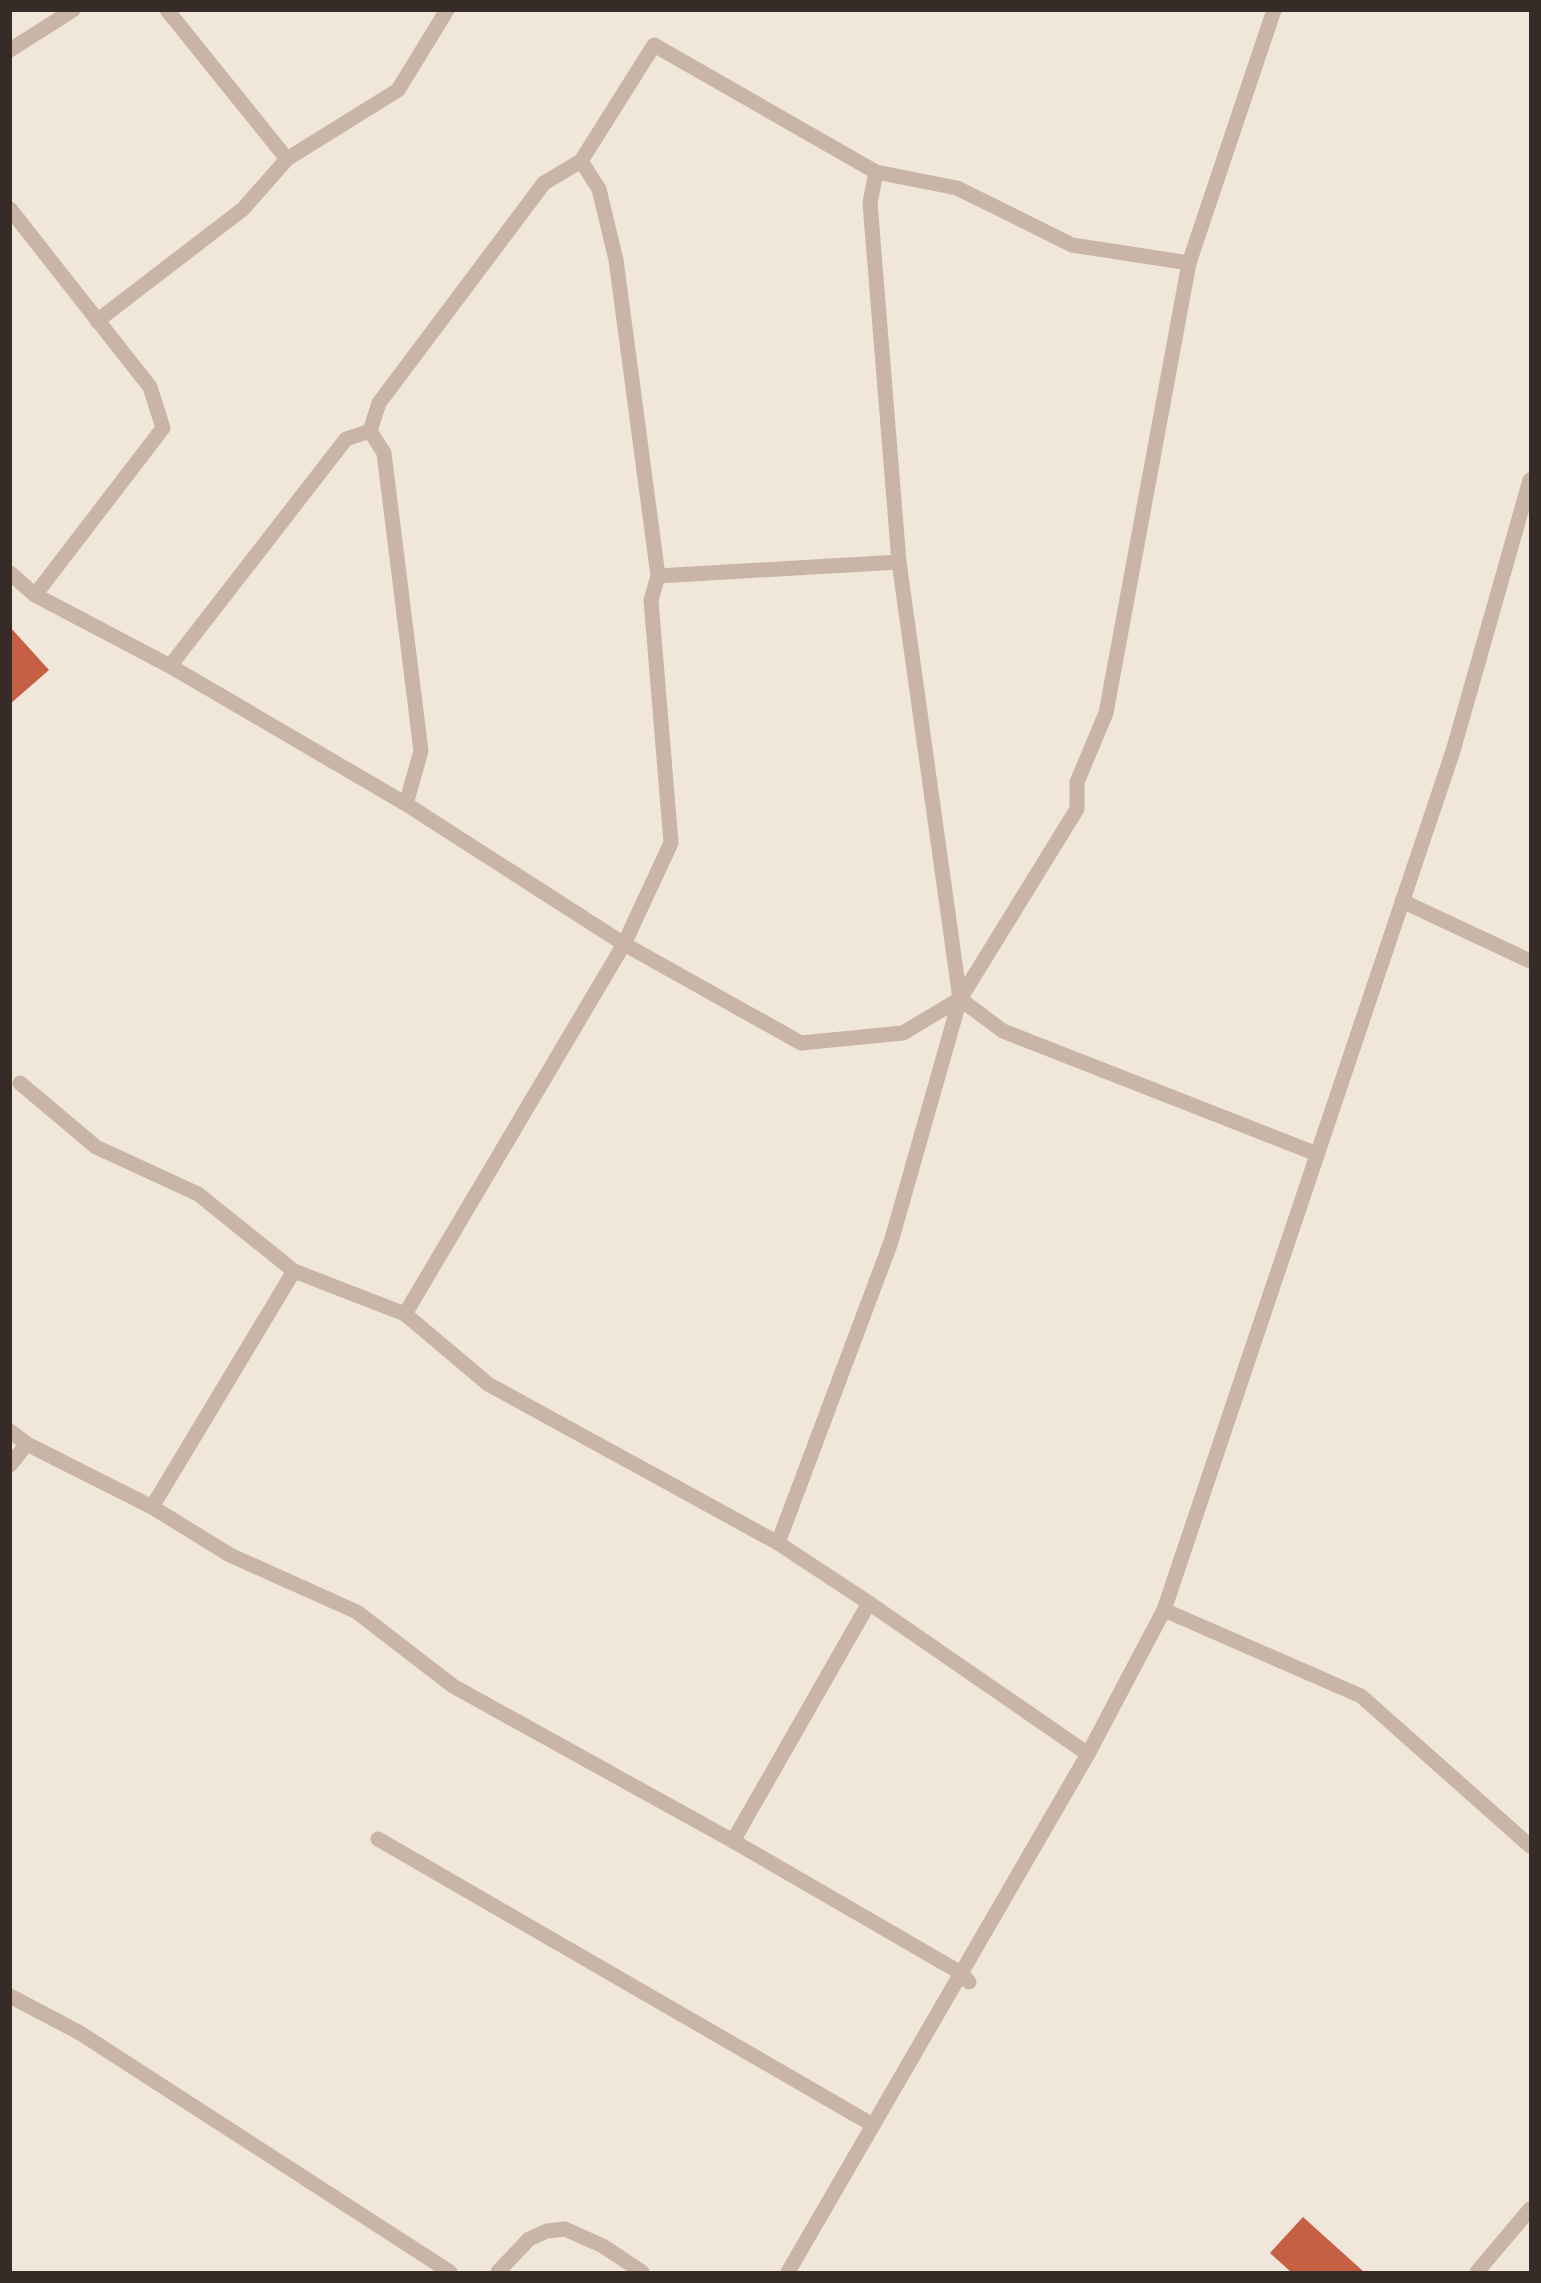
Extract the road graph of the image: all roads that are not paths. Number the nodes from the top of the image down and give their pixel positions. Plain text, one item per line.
1 (73, 10) edge
2 (167, 10) edge
3 (447, 10) edge
4 (1274, 10) edge
5 (10, 50) edge
6 (287, 159) junction
7 (581, 161) junction
8 (876, 172) junction
9 (10, 209) edge
10 (1189, 263) junction
11 (97, 321) junction
12 (370, 430) junction
13 (1530, 480) edge
14 (899, 562) junction
15 (10, 573) edge
16 (658, 576) junction
17 (35, 595) junction
18 (170, 666) junction
19 (406, 804) junction
20 (1402, 901) junction
21 (624, 944) junction
22 (1530, 961) edge
23 (960, 999) junction
24 (20, 1083) dead end
25 (1317, 1154) junction
26 (294, 1271) junction
27 (405, 1314) junction
28 (10, 1431) edge
29 (27, 1444) junction
30 (10, 1465) edge
31 (152, 1507) junction
32 (778, 1543) junction
33 (869, 1603) junction
34 (1164, 1610) junction
35 (1088, 1754) junction
36 (378, 1839) dead end
37 (733, 1841) junction
38 (1530, 1846) edge
39 (965, 1978) junction
40 (10, 1996) edge
41 (873, 2125) junction
42 (1530, 2209) edge
43 (450, 2272) edge
44 (498, 2272) edge
45 (642, 2272) edge
46 (788, 2272) edge
47 (1477, 2272) edge

1 - 5 street
2 - 6 street
3 - 6 street
4 - 10 street
6 - 11 street
7 - 8 street
7 - 12 street
7 - 16 street
8 - 10 street
8 - 14 street
9 - 11 street
10 - 23 street
11 - 17 street
12 - 18 street
12 - 19 street
13 - 20 street
14 - 16 street
14 - 23 street
15 - 17 street
16 - 21 street
17 - 18 street
18 - 19 street
19 - 21 street
20 - 22 street
20 - 25 street
21 - 23 street
21 - 27 street
23 - 25 street
23 - 32 street
24 - 26 street
25 - 34 street
26 - 27 street
26 - 31 street
27 - 32 street
28 - 29 street
29 - 30 street
29 - 31 street
31 - 37 street
32 - 33 street
33 - 35 street
33 - 37 street
34 - 35 street
34 - 38 street
35 - 39 street
36 - 41 street
37 - 39 street
39 - 41 street
40 - 43 street
41 - 46 street
42 - 47 street
44 - 45 street

